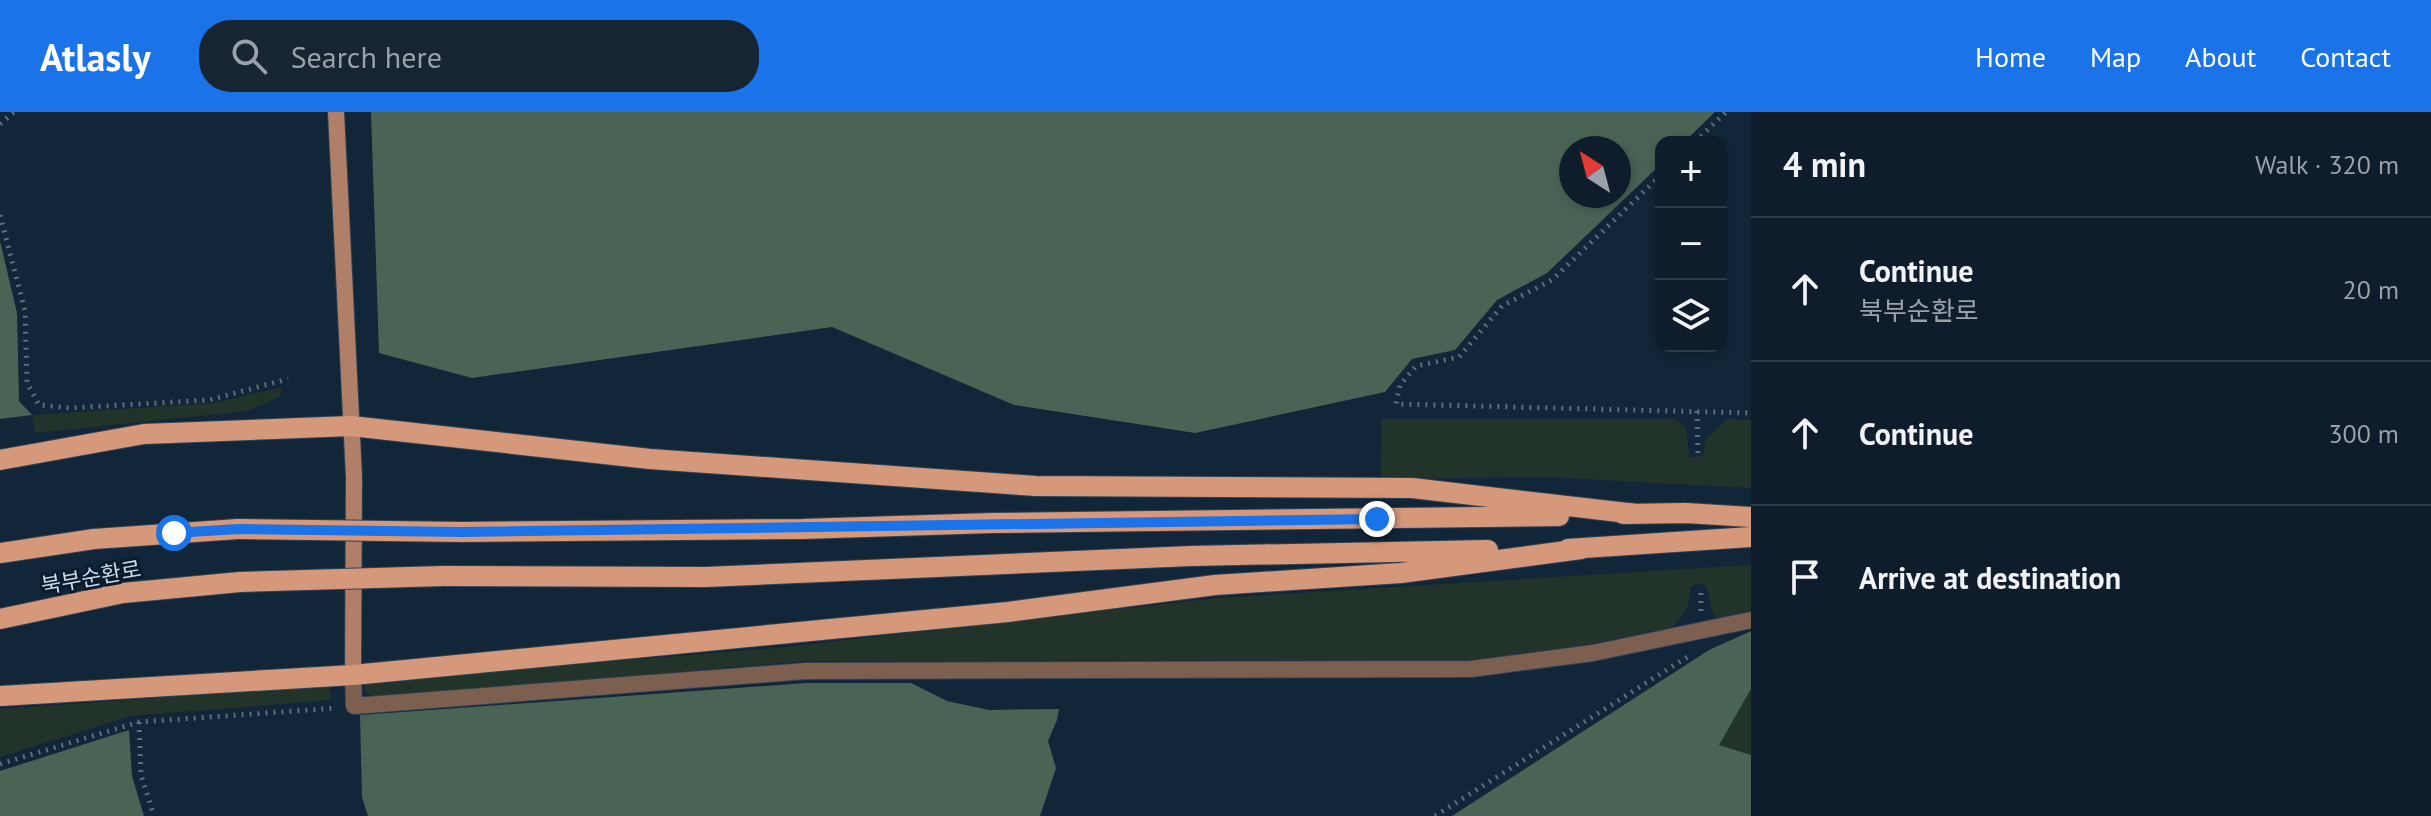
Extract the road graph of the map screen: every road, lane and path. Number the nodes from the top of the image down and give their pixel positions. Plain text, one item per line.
1 (14, 112) edge
2 (336, 112) edge
3 (1726, 112) edge
4 (0, 124) edge
5 (1701, 136) edge
6 (1655, 181) edge
7 (0, 215) edge
8 (288, 379) dead end
9 (1697, 411) junction
10 (1751, 413) edge
11 (351, 426) junction
12 (1698, 454) dead end
13 (0, 460) edge
14 (1636, 514) junction
15 (1751, 517) edge
16 (1751, 537) edge
17 (1581, 549) junction
18 (0, 553) edge
19 (1701, 593) dead end
20 (0, 619) edge
21 (1751, 620) edge
22 (1702, 630) junction
23 (353, 675) junction
24 (0, 696) edge
25 (354, 706) junction
26 (139, 722) junction
27 (0, 764) edge
28 (154, 816) edge
29 (1435, 816) edge

1 - 4 path
2 - 11 main road
3 - 5 path
6 - 9 path
7 - 8 path
9 - 10 path
9 - 12 path
11 - 13 main road
11 - 14 main road
11 - 23 main road
14 - 15 main road
14 - 18 main road, 북부순환로, bridge
16 - 17 main road
17 - 20 main road, 북부순환로, bridge
17 - 23 main road
19 - 22 path
21 - 22 street
22 - 25 street
22 - 29 path
23 - 24 main road
23 - 25 street
25 - 26 path
26 - 27 path
26 - 28 path

